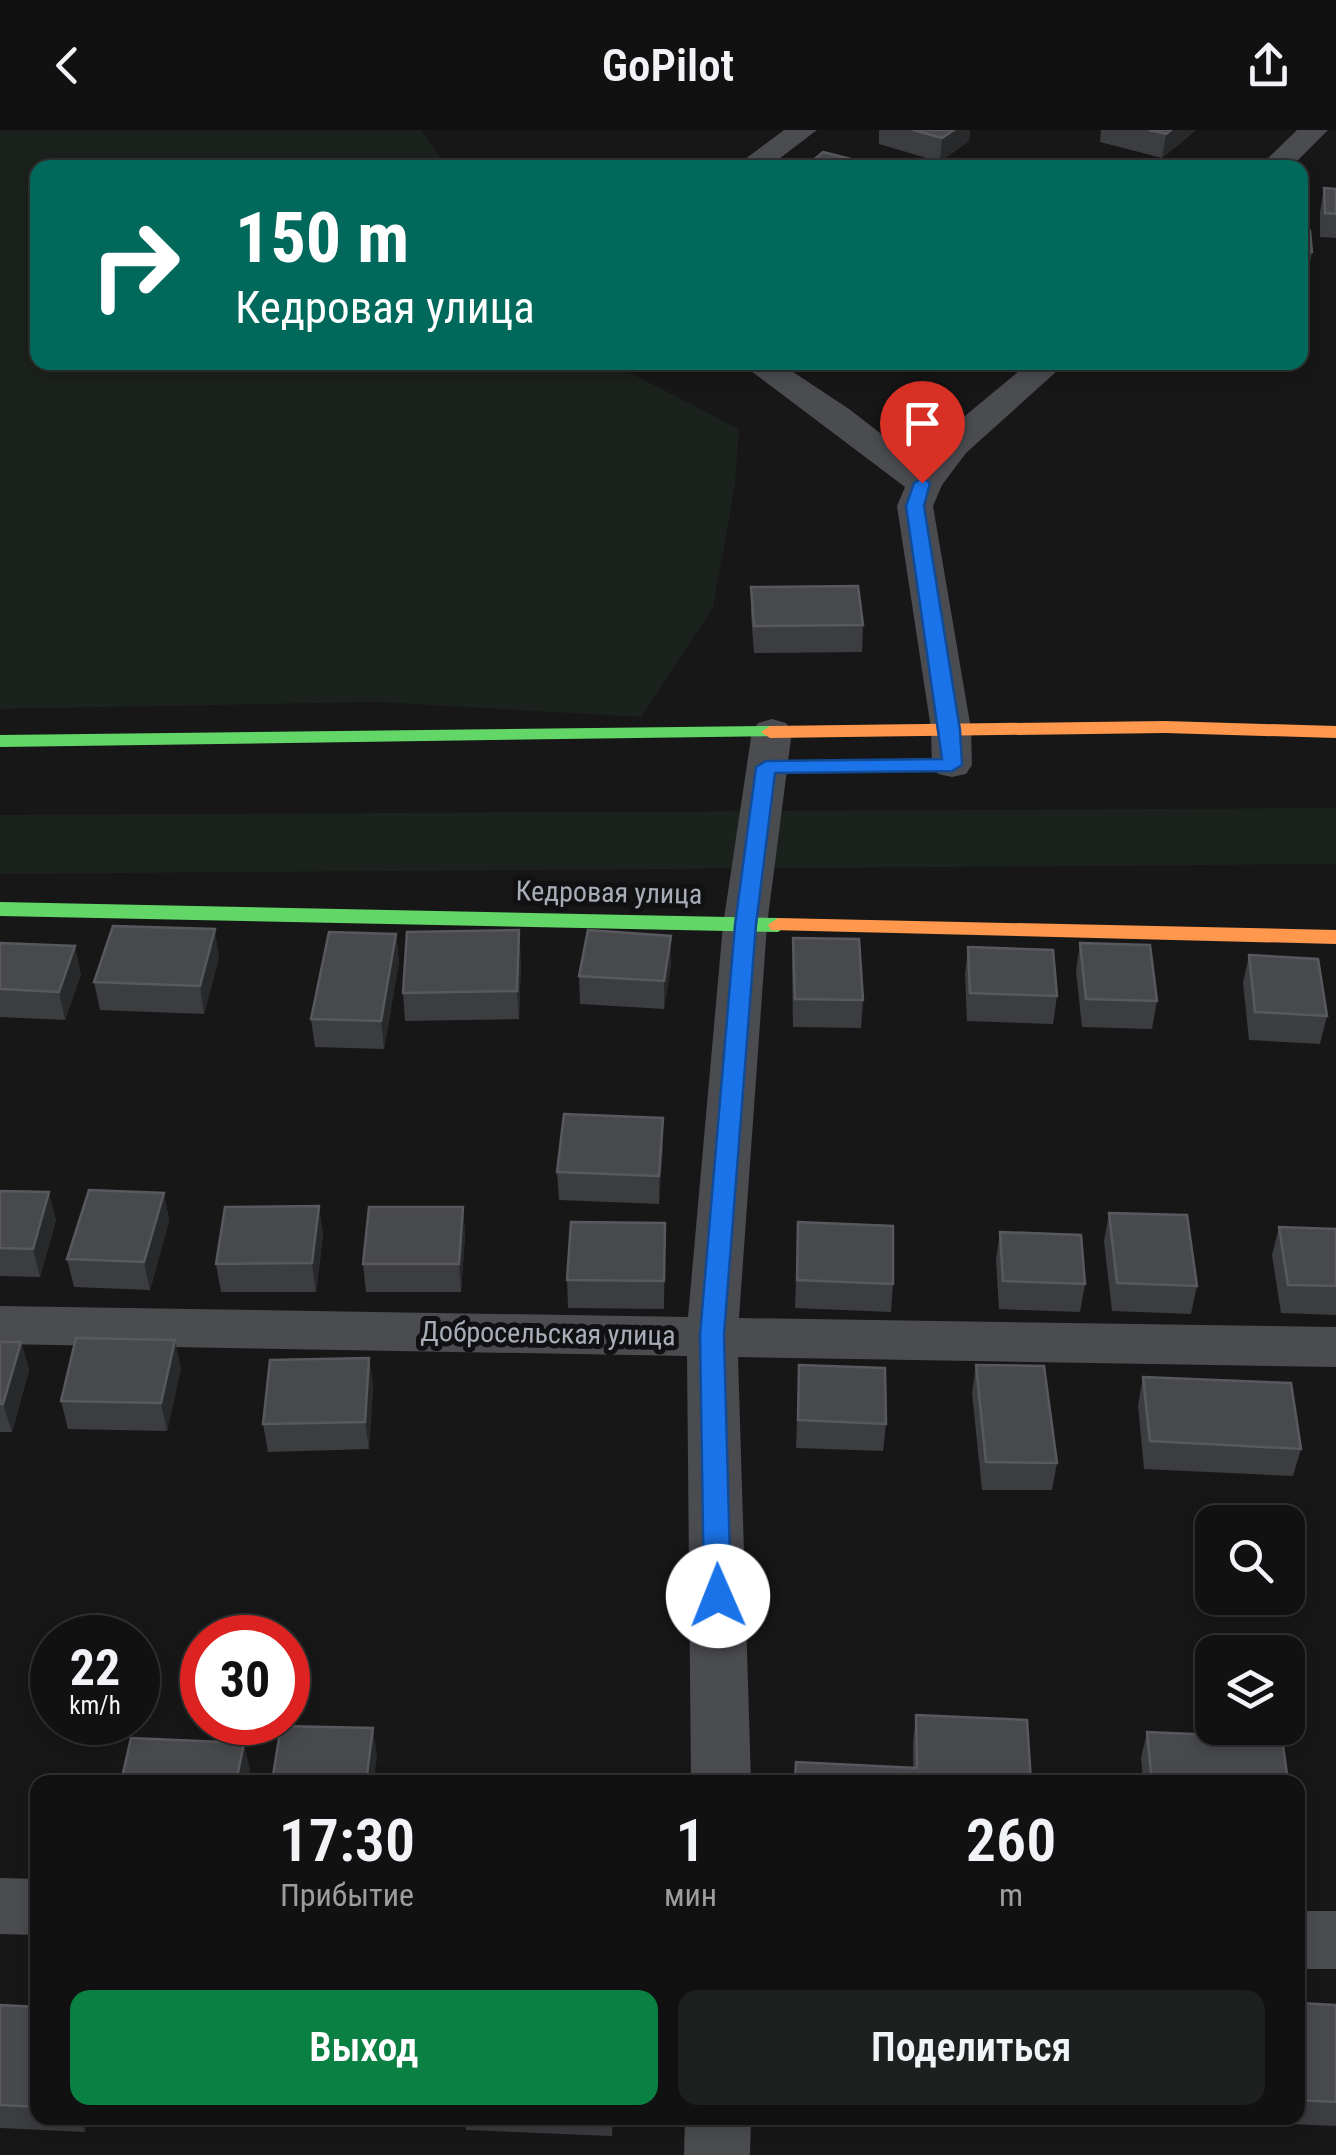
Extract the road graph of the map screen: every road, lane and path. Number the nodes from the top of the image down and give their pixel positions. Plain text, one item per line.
1 (803, 130) edge
2 (1314, 130) edge
3 (759, 160) edge
4 (1281, 160) edge
5 (767, 370) edge
6 (1042, 370) edge
7 (922, 483) junction
8 (1336, 732) edge
9 (0, 741) edge
10 (952, 756) junction
11 (767, 758) junction
12 (0, 909) edge
13 (746, 925) junction
14 (1336, 937) edge
15 (0, 1325) edge
16 (712, 1335) junction
17 (1336, 1347) edge
18 (721, 1775) edge
19 (0, 1906) edge
20 (30, 1907) edge
21 (1305, 1940) edge
22 (1336, 1940) edge
23 (718, 2125) edge
24 (717, 2155) edge

1 - 3 street
2 - 4 street
5 - 7 street
6 - 7 street
7 - 10 street
8 - 10 main road
9 - 11 main road
10 - 11 main road
11 - 13 street
12 - 13 main road, Кедровая улица
13 - 14 main road, Кедровая улица
13 - 16 street
15 - 16 street, Добросельская улица
16 - 17 street, Добросельская улица
16 - 18 street
19 - 20 street
21 - 22 street
23 - 24 street

